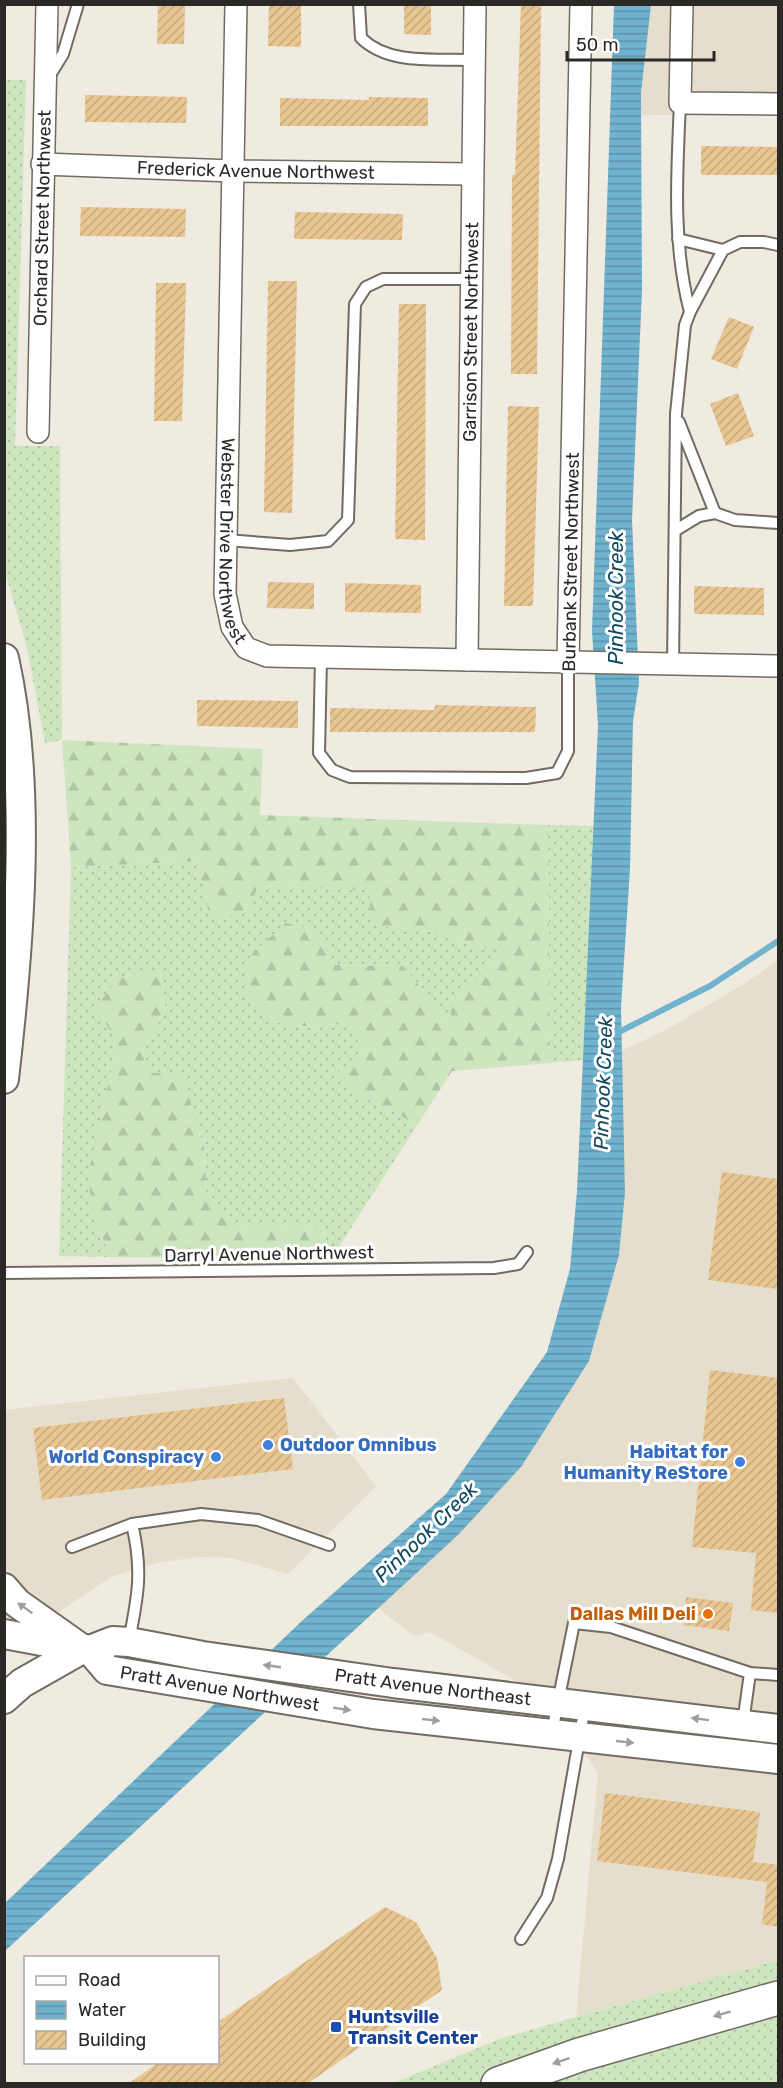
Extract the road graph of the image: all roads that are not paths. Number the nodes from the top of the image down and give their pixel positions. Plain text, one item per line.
1 (47, 4) edge
2 (78, 4) edge
3 (236, 4) edge
4 (359, 4) edge
5 (475, 4) edge
6 (581, 4) edge
7 (682, 4) edge
8 (474, 60) junction
9 (46, 80) junction
10 (680, 103) junction
11 (778, 105) edge
12 (42, 164) junction
13 (232, 171) junction
14 (471, 174) junction
15 (678, 239) junction
16 (778, 245) edge
17 (723, 250) junction
18 (470, 279) junction
19 (690, 312) junction
20 (676, 414) junction
21 (38, 432) dead end
22 (715, 513) junction
23 (778, 523) edge
24 (676, 530) junction
25 (226, 540) junction
26 (4, 658) edge
27 (321, 658) junction
28 (467, 660) junction
29 (568, 661) junction
30 (667, 664) junction
31 (778, 666) edge
32 (4, 1079) edge
33 (527, 1252) dead end
34 (4, 1273) edge
35 (132, 1524) junction
36 (329, 1545) dead end
37 (72, 1547) dead end
38 (4, 1588) edge
39 (4, 1634) edge
40 (129, 1641) junction
41 (86, 1649) junction
42 (750, 1673) junction
43 (778, 1675) edge
44 (4, 1699) edge
45 (572, 1704) junction
46 (373, 1714) joint
47 (778, 1729) edge
48 (552, 1733) junction
49 (581, 1737) junction
50 (739, 1739) junction
51 (778, 1759) edge
52 (521, 1939) dead end
53 (778, 1998) edge
54 (498, 2084) edge

1 - 9 street, Orchard Street Northwest
2 - 9 lane
3 - 13 street, Webster Drive Northwest
4 - 8 lane
5 - 8 street, Garrison Street Northwest
6 - 29 street, Burbank Street Northwest
7 - 10 street
8 - 14 street, Garrison Street Northwest
9 - 12 street, Orchard Street Northwest
10 - 11 street
10 - 15 lane
12 - 13 street, Frederick Avenue Northwest
12 - 21 street, Orchard Street Northwest
13 - 14 street, Frederick Avenue Northwest
13 - 25 street, Webster Drive Northwest
14 - 18 street, Garrison Street Northwest
15 - 17 lane
15 - 19 lane
16 - 17 lane
17 - 19 lane
18 - 25 lane
18 - 28 street, Garrison Street Northwest
19 - 20 lane
20 - 22 lane
20 - 24 lane
22 - 23 lane
22 - 24 lane
24 - 30 lane
25 - 27 street, Webster Drive Northwest
26 - 32 main road
27 - 28 street, Webster Drive Northwest
27 - 29 lane, Burbank Street Northwest
28 - 29 street, Webster Drive Northwest
29 - 30 street, Webster Drive Northwest
30 - 31 street, Webster Drive Northwest
33 - 34 lane, Darryl Avenue Northwest
35 - 36 lane
35 - 37 lane
35 - 40 lane
41 -> 38 main road, Pratt Avenue Northwest
39 - 41 main road
40 - 41 main road, Pratt Avenue Northeast
45 -> 40 main road, Pratt Avenue Northeast
41 - 44 main road, Pratt Avenue Northeast
41 -> 46 main road, Pratt Avenue Northwest
42 - 43 lane
42 - 45 lane
42 - 50 lane
45 - 48 lane
45 - 49 lane
50 -> 45 main road, Pratt Avenue Northeast
46 -> 48 main road, Pratt Avenue Northeast
47 - 50 main road, Pratt Avenue Northeast
48 - 49 main road, Pratt Avenue Northeast
49 -> 50 main road, Pratt Avenue Northeast
49 - 52 lane
50 - 51 main road, Pratt Avenue Northeast
53 -> 54 highway

